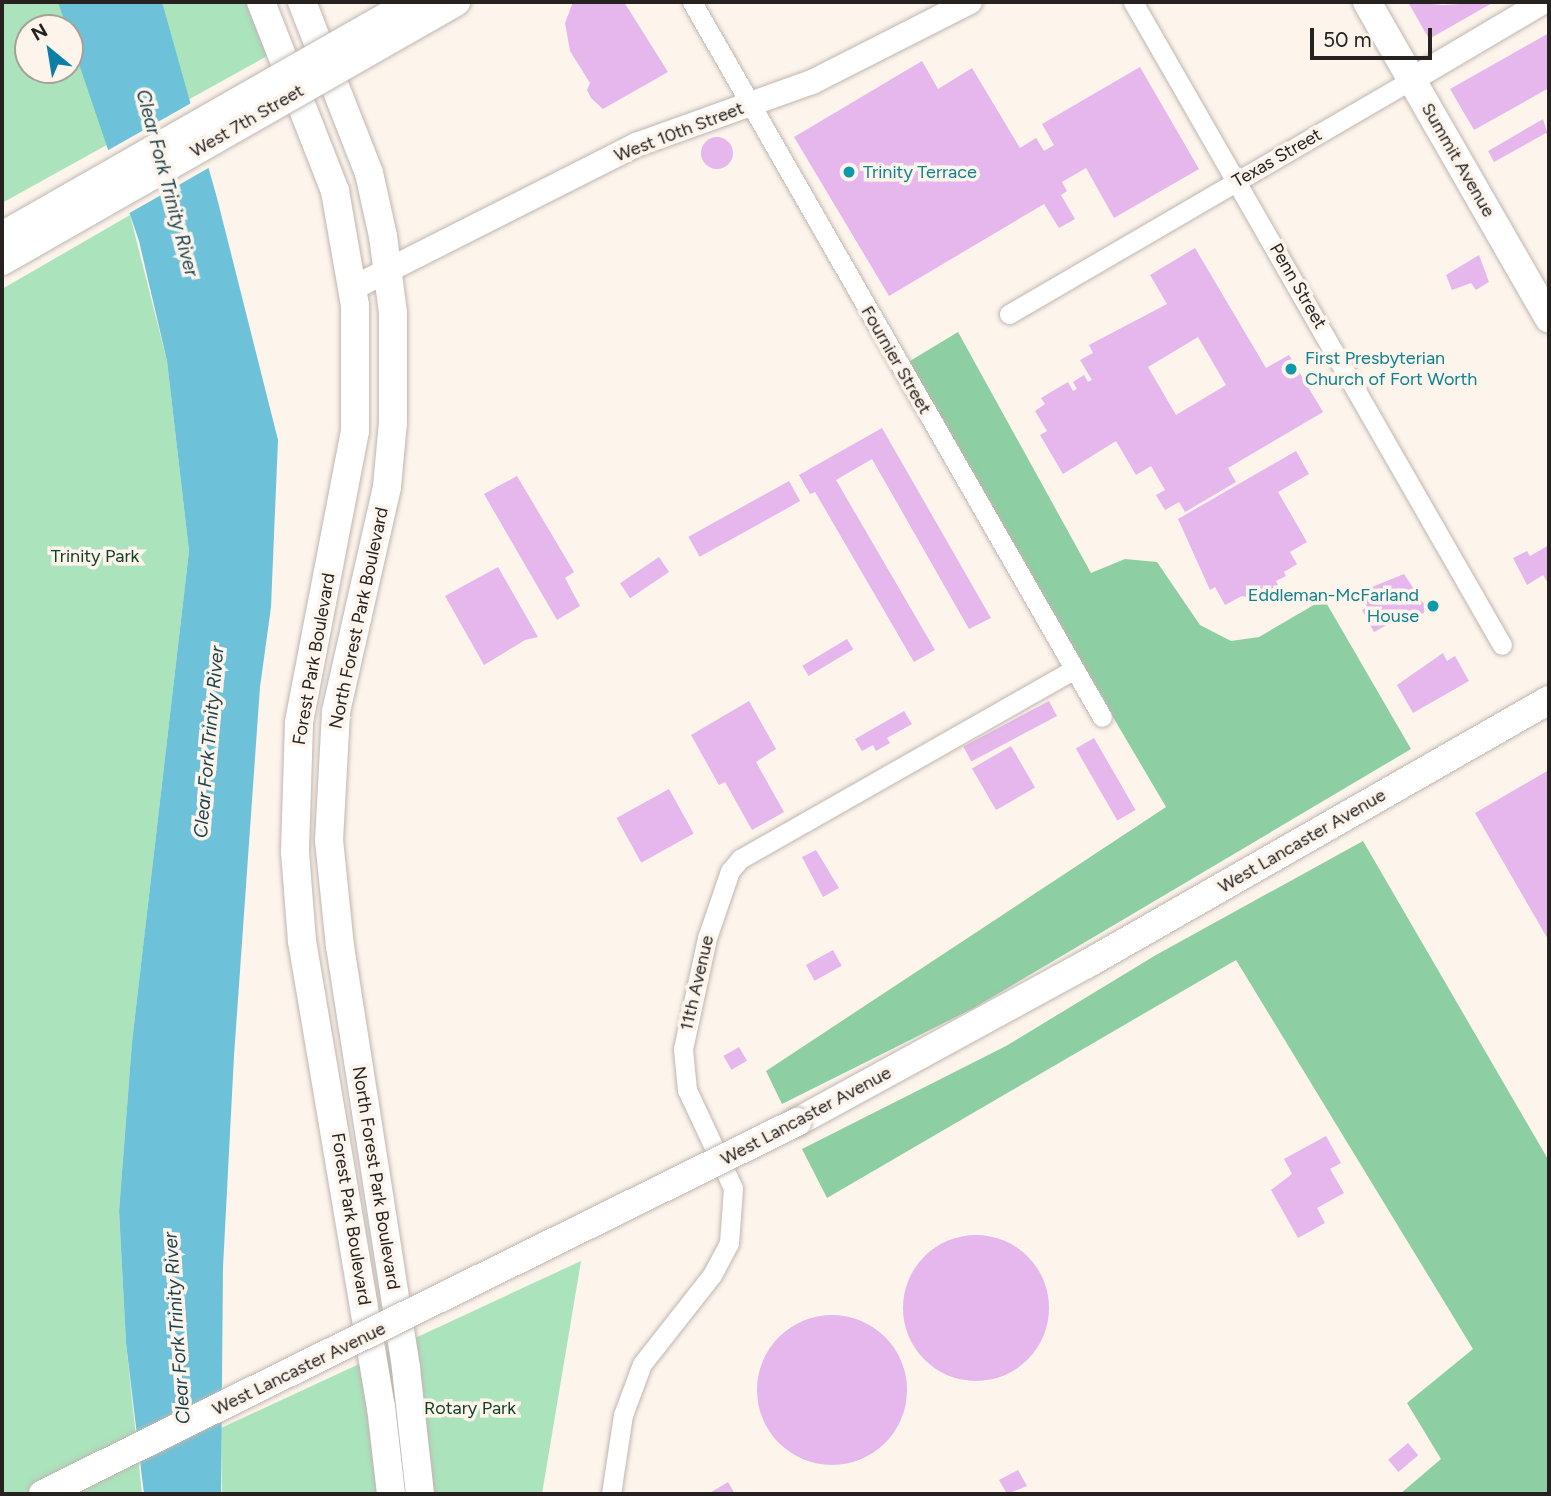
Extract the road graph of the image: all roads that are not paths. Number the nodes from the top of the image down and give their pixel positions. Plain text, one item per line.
1 (261, 2) edge
2 (302, 2) edge
3 (413, 2) edge
4 (456, 2) edge
5 (692, 2) edge
6 (971, 2) edge
7 (1133, 2) edge
8 (1367, 2) edge
9 (1543, 2) edge
10 (1411, 80) junction
11 (750, 106) junction
12 (1238, 181) junction
13 (2, 236) edge
14 (2, 261) edge
15 (387, 271) junction
16 (353, 288) junction
17 (1009, 314) dead end
18 (1549, 318) edge
19 (1502, 645) dead end
20 (1073, 670) junction
21 (1549, 700) edge
22 (1102, 717) dead end
23 (43, 1494) edge
24 (391, 1494) edge
25 (420, 1494) edge
26 (611, 1494) edge

1 - 16 main road, Forest Park Boulevard
2 - 15 main road, North Forest Park Boulevard
3 - 13 main road, West 7th Street, bridge
4 - 14 main road, West 7th Street, bridge
5 - 11 street, Fournier Street
6 - 11 street, West 10th Street
7 - 12 street, Penn Street
8 - 10 main road, Summit Avenue
9 - 10 street, Texas Street
10 - 12 street, Texas Street
10 - 18 main road, Summit Avenue
11 - 15 street, West 10th Street
11 - 20 street, Fournier Street
12 - 17 street, Texas Street
12 - 19 street, Penn Street
15 - 16 street, West 10th Street
15 - 25 main road, North Forest Park Boulevard
16 - 24 main road, Forest Park Boulevard
20 - 22 street, Fournier Street
20 - 26 street, 11th Avenue
21 - 23 main road, West Lancaster Avenue, bridge

